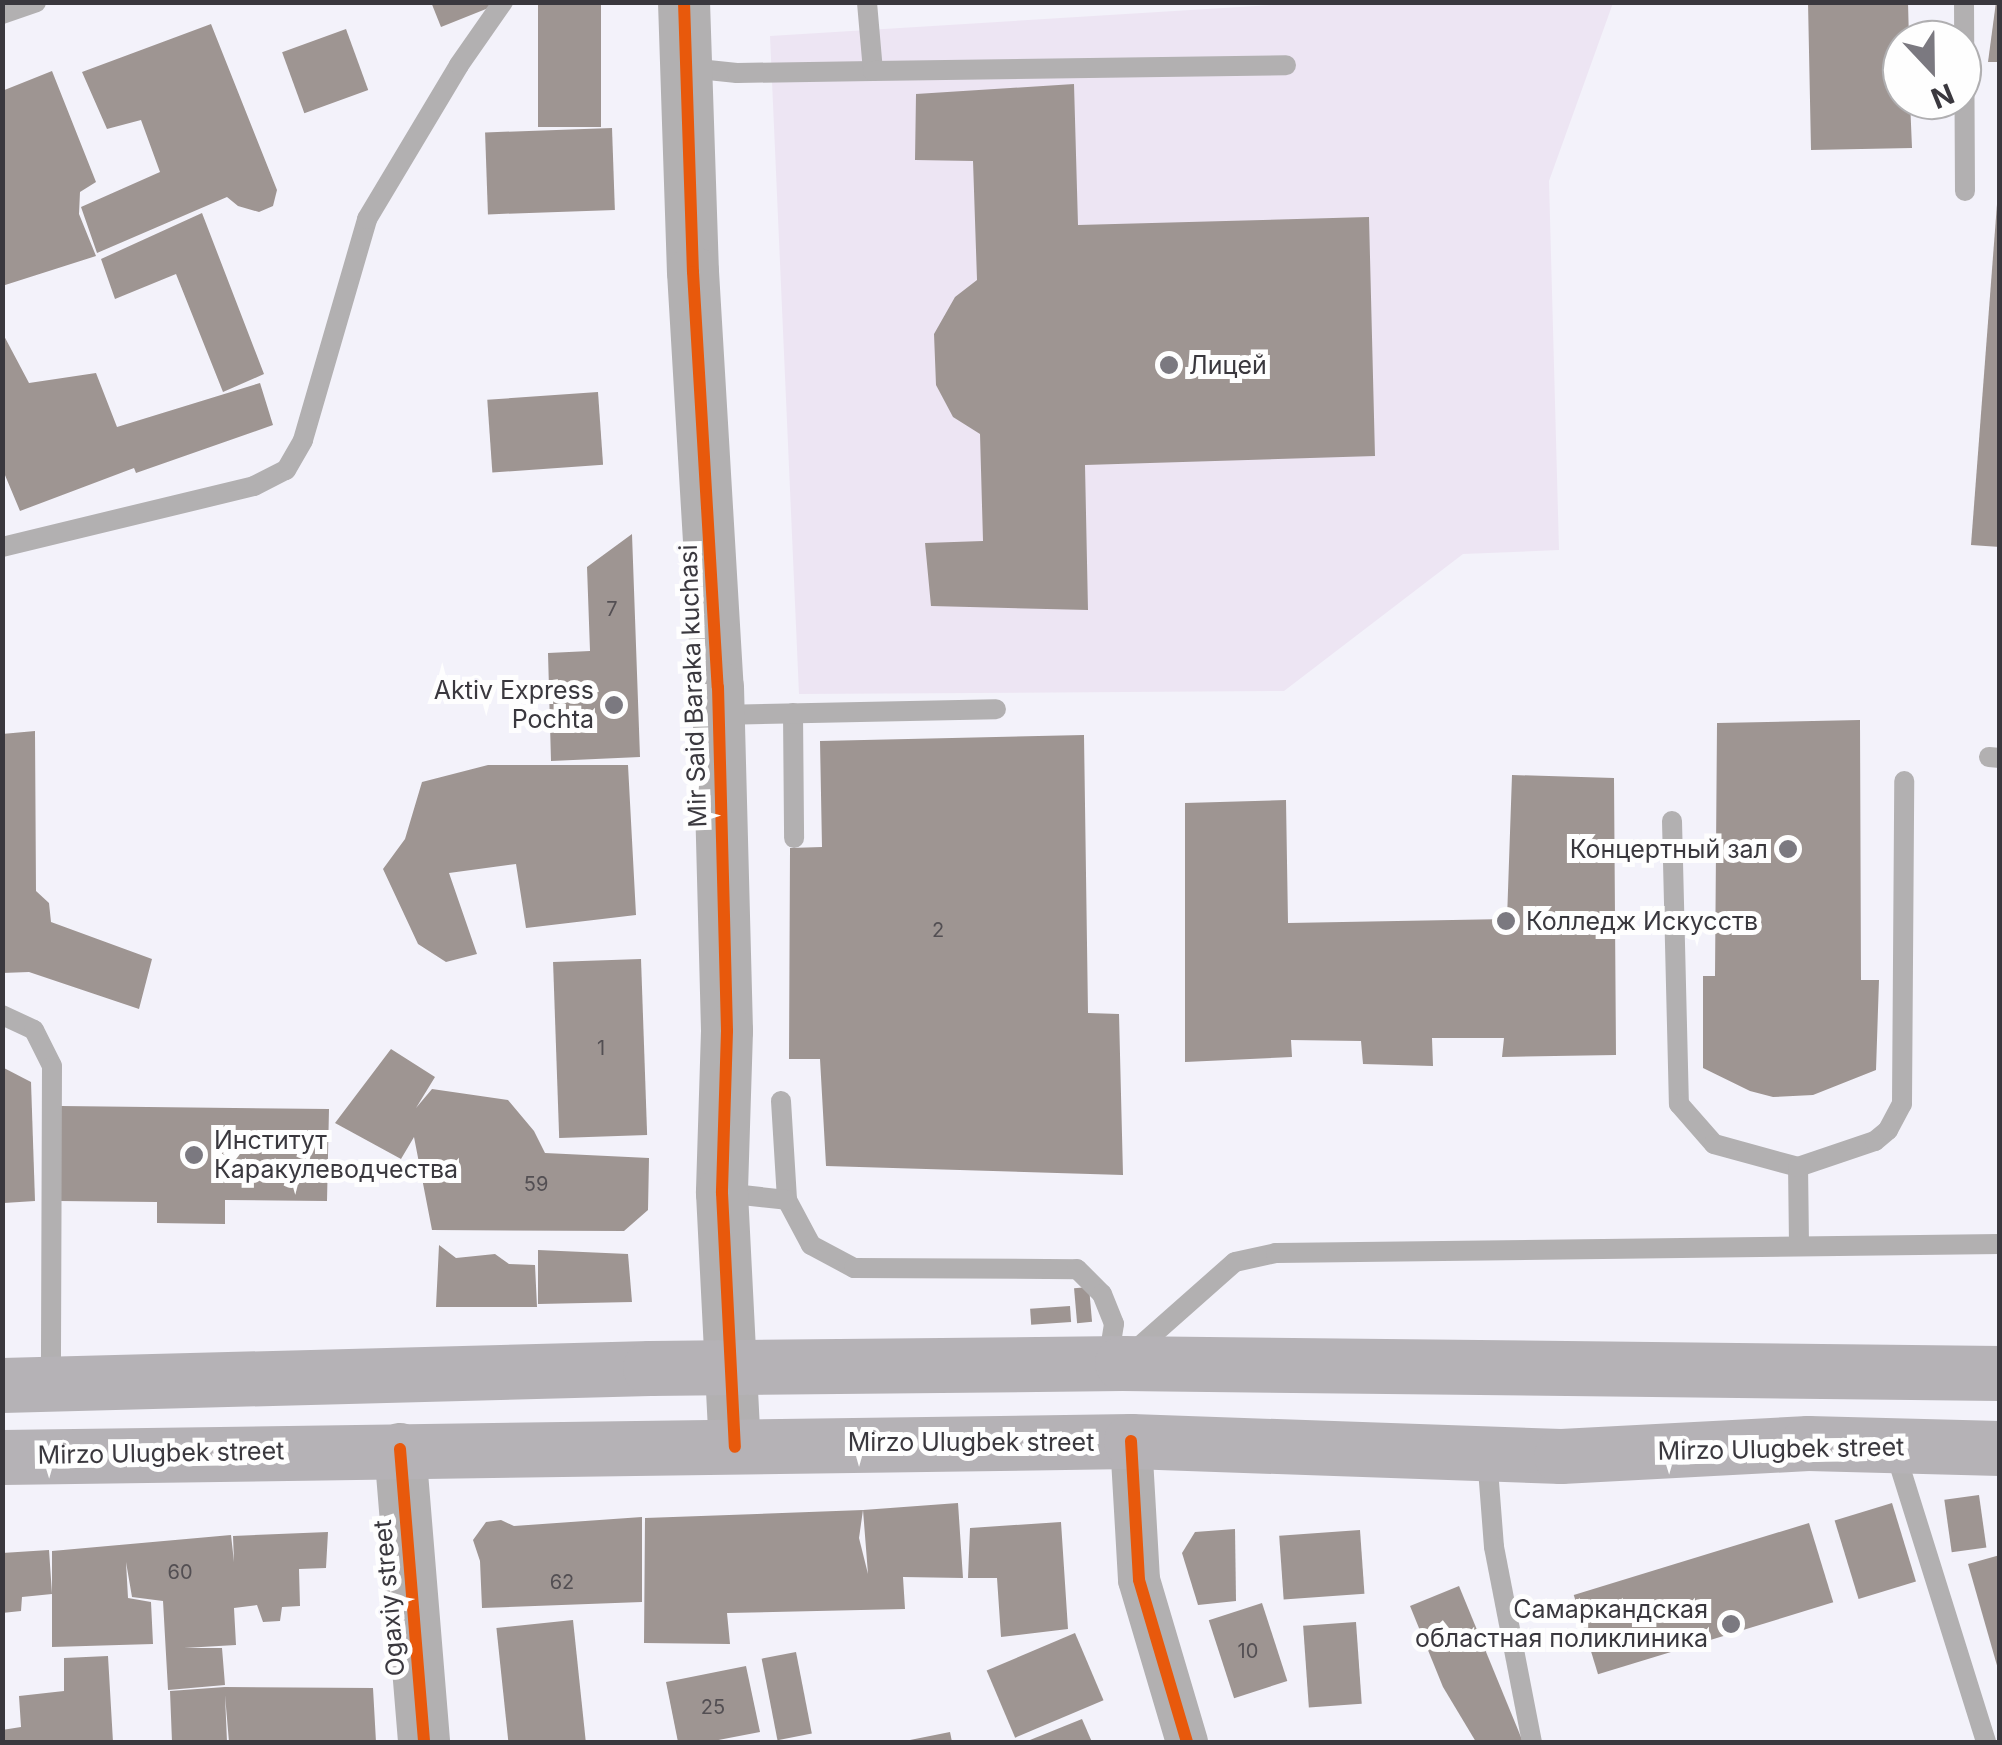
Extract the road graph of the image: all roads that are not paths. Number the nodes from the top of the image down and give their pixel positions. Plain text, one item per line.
1 (36, 2) edge
2 (504, 2) edge
3 (684, 2) edge
4 (867, 2) edge
5 (1964, 2) edge
6 (2, 14) edge
7 (1286, 64) dead end
8 (689, 68) junction
9 (873, 71) junction
10 (1966, 191) dead end
11 (2, 548) edge
12 (996, 708) dead end
13 (793, 714) junction
14 (719, 715) junction
15 (1904, 781) dead end
16 (1672, 820) dead end
17 (794, 838) dead end
18 (2, 1016) edge
19 (781, 1101) dead end
20 (1798, 1166) junction
21 (722, 1193) junction
22 (787, 1200) junction
23 (2000, 1244) edge
24 (1799, 1245) junction
25 (1115, 1363) junction
26 (730, 1368) junction
27 (2000, 1372) edge
28 (27, 1385) edge
29 (1131, 1441) junction
30 (735, 1446) junction
31 (1894, 1446) junction
32 (2000, 1448) edge
33 (400, 1449) junction
34 (1486, 1454) junction
35 (2, 1456) edge
36 (424, 1742) edge
37 (1187, 1742) edge
38 (1532, 1742) edge
39 (1986, 1742) edge

1 - 6 lane
2 - 11 lane
3 - 8 street, Mir Said Baraka kuchasi
4 - 9 lane
5 - 10 lane
7 - 9 lane
8 - 9 lane
8 - 14 street, Mir Said Baraka kuchasi
12 - 13 lane
13 - 14 lane
13 - 17 lane
14 - 21 street, Mir Said Baraka kuchasi
15 - 20 lane
16 - 20 lane
18 - 28 lane
19 - 22 lane
20 - 24 lane
21 - 22 lane
21 - 26 street, Mir Said Baraka kuchasi
22 - 25 lane
23 - 24 lane
24 - 25 lane
25 - 26 main road
25 - 27 main road
26 - 28 main road
26 - 30 street, Mir Said Baraka kuchasi
29 - 30 main road, Mirzo Ulugbek street
29 - 34 main road, Mirzo Ulugbek street
29 - 37 street
30 - 33 main road, Mirzo Ulugbek street
31 - 32 main road, Mirzo Ulugbek street
31 - 34 main road, Mirzo Ulugbek street
31 - 39 lane
33 - 35 main road, Mirzo Ulugbek street
33 - 36 street, Ogaxiy street
34 - 38 lane

